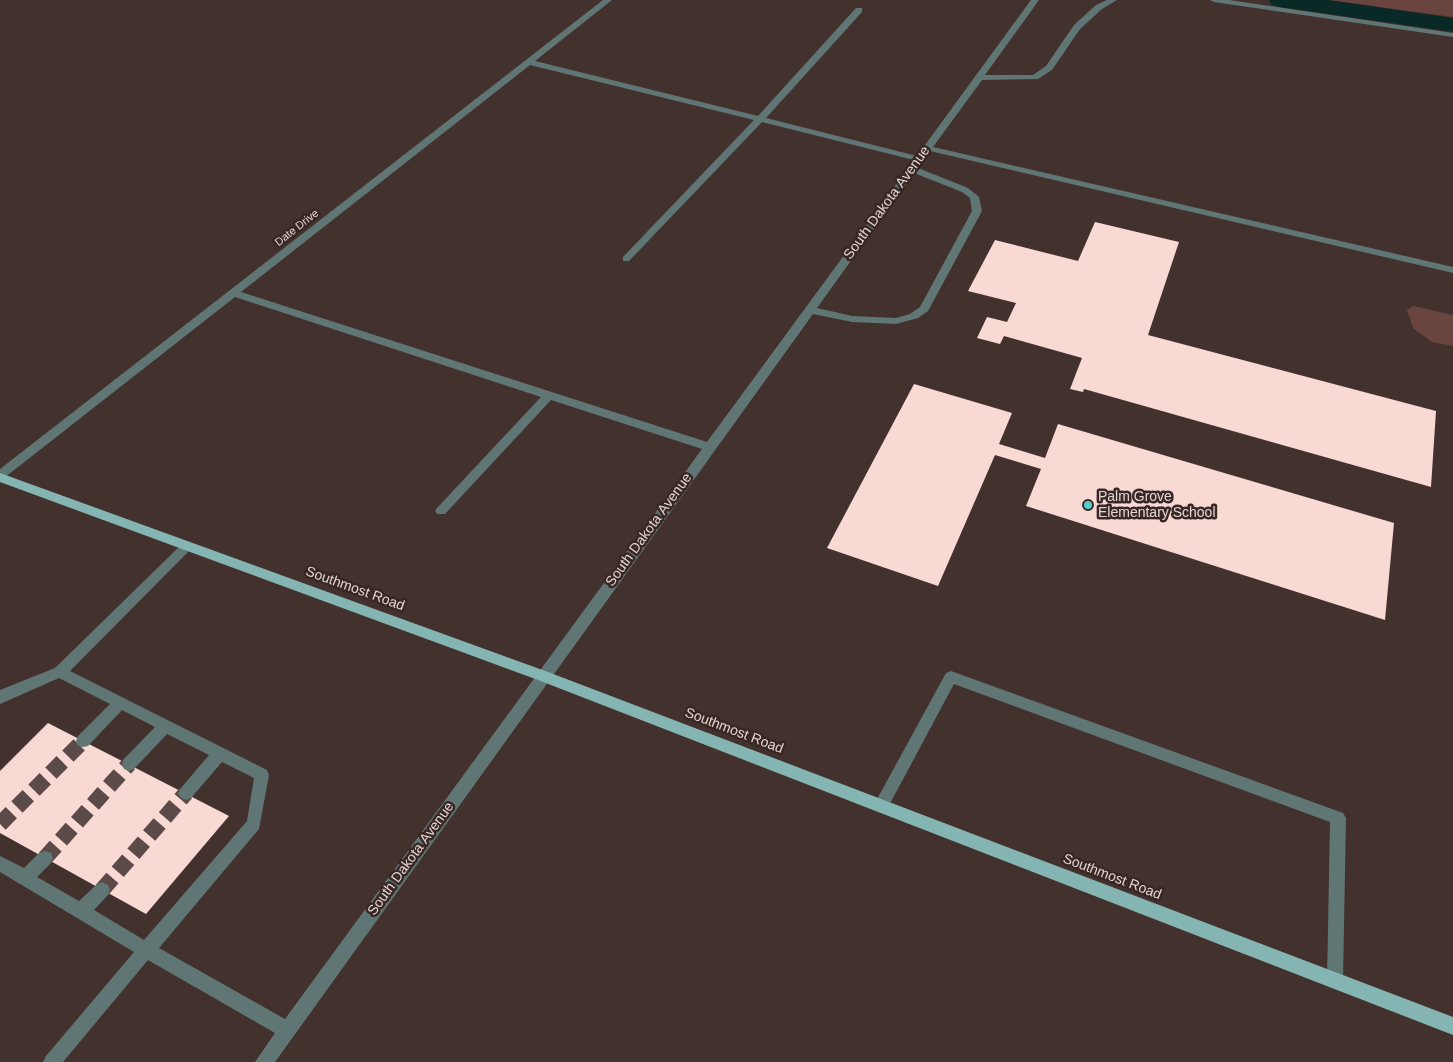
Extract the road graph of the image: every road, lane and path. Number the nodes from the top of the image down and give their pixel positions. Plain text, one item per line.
1 (608, 0) edge
2 (1035, 0) edge
3 (1113, 0) edge
4 (1214, 0) edge
5 (859, 10) dead end
6 (1453, 35) edge
7 (530, 62) junction
8 (979, 77) junction
9 (760, 119) junction
10 (927, 148) junction
11 (920, 159) junction
12 (912, 169) junction
13 (626, 259) dead end
14 (1453, 270) edge
15 (234, 293) junction
16 (810, 310) junction
17 (549, 395) junction
18 (710, 447) junction
19 (0, 476) edge
20 (441, 511) dead end
21 (186, 547) junction
22 (60, 672) junction
23 (543, 676) junction
24 (0, 698) edge
25 (120, 702) junction
26 (166, 726) junction
27 (83, 741) tunnel mouth
28 (220, 753) junction
29 (129, 764) tunnel mouth
30 (186, 793) tunnel mouth
31 (881, 806) junction
32 (45, 858) tunnel mouth
33 (0, 863) edge
34 (25, 878) junction
35 (102, 890) tunnel mouth
36 (80, 912) junction
37 (146, 950) junction
38 (1334, 981) junction
39 (1453, 1026) edge
40 (287, 1030) junction
41 (52, 1062) edge
42 (264, 1062) edge

1 - 7 street, Date Drive
2 - 8 street, South Dakota Avenue
3 - 8 street
4 - 6 street
5 - 9 street
7 - 9 street
7 - 15 street, Date Drive
8 - 10 street, South Dakota Avenue
9 - 11 street
9 - 13 street
10 - 11 street, South Dakota Avenue
10 - 14 street
11 - 12 street, South Dakota Avenue
12 - 16 street, South Dakota Avenue
12 - 16 street
15 - 17 street
15 - 19 street, Date Drive
16 - 18 street, South Dakota Avenue
17 - 18 street
17 - 20 street
18 - 23 street, South Dakota Avenue
19 - 21 main road, Southmost Road
21 - 22 street
21 - 23 main road, Southmost Road
22 - 24 street
22 - 25 street
23 - 31 main road, Southmost Road
23 - 40 street, South Dakota Avenue
25 - 26 street
25 - 27 street
26 - 28 street
26 - 29 street
28 - 30 street
28 - 37 street
31 - 38 main road, Southmost Road
31 - 38 street
32 - 34 street
33 - 34 street
34 - 36 street
35 - 36 street
36 - 37 street
37 - 40 street
37 - 41 street
38 - 39 main road, Southmost Road
40 - 42 street, South Dakota Avenue

